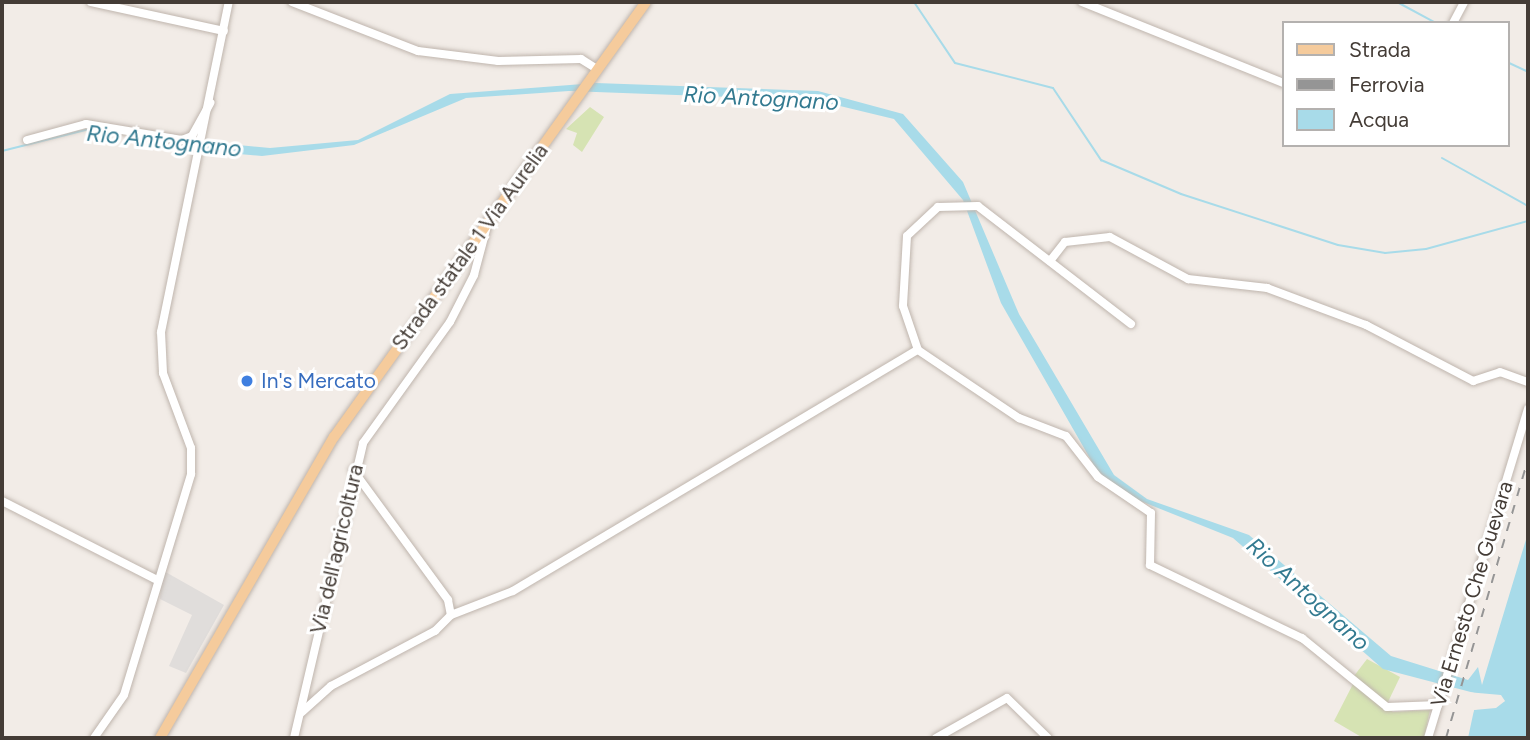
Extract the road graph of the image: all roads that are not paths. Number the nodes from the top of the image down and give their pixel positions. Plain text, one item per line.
1 (91, 2) edge
2 (229, 2) edge
3 (292, 2) edge
4 (646, 2) edge
5 (1082, 2) edge
6 (1464, 2) edge
7 (1454, 21) edge
8 (224, 31) junction
9 (596, 71) junction
10 (1282, 83) edge
11 (210, 103) junction
12 (27, 140) dead end
13 (487, 226) junction
14 (1049, 261) junction
15 (1131, 324) dead end
16 (918, 350) junction
17 (1528, 382) edge
18 (1528, 409) edge
19 (353, 470) junction
20 (2, 501) edge
21 (155, 579) junction
22 (451, 615) junction
23 (1438, 705) junction
24 (302, 712) junction
25 (94, 738) edge
26 (160, 738) edge
27 (294, 738) edge
28 (936, 738) edge
29 (1048, 738) edge
30 (1428, 738) edge

1 - 8 street
2 - 8 street
3 - 9 street
4 - 9 main road, Strada statale 1 Via Aurelia
5 - 10 street
6 - 7 street
8 - 11 street
9 - 13 main road, Strada statale 1 Via Aurelia
11 - 12 street
11 - 21 street
13 - 19 street, Via dell'agricoltura
13 - 26 main road, Strada statale 1 Via Aurelia
14 - 15 street
14 - 16 street
14 - 17 street
16 - 22 street
16 - 23 street
18 - 23 street, Via Ernesto Che Guevara
19 - 22 street
19 - 24 street, Via dell'agricoltura
20 - 21 street
21 - 25 street
22 - 24 street
23 - 30 street, Via Ernesto Che Guevara
24 - 27 street, Via dell'agricoltura
28 - 29 street

